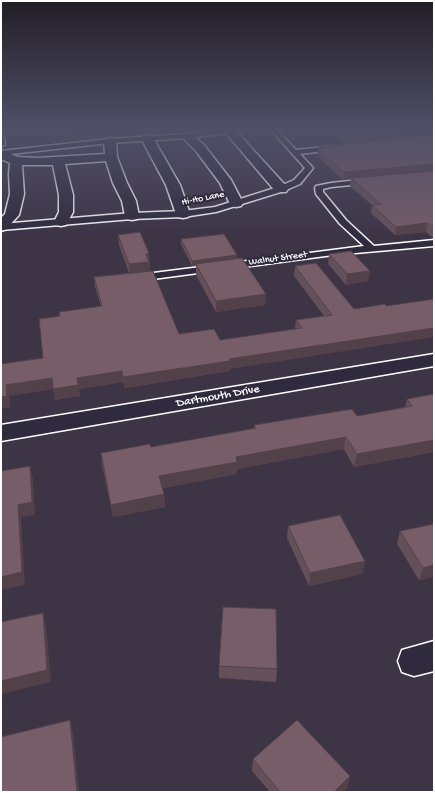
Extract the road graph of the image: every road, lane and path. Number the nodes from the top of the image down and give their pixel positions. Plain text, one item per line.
1 (16, 166) edge
2 (59, 166) edge
3 (114, 166) edge
4 (163, 166) edge
5 (213, 166) edge
6 (260, 166) edge
7 (307, 166) edge
8 (376, 180) edge
9 (281, 189) junction
10 (236, 203) junction
11 (183, 214) junction
12 (132, 216) junction
13 (61, 222) junction
14 (1, 226) edge
15 (434, 243) edge
16 (371, 248) junction
17 (130, 279) edge
18 (434, 360) edge
19 (1, 433) edge

1 - 14 street
2 - 13 street
3 - 12 street
4 - 11 street
5 - 10 street
6 - 9 street
7 - 9 lane, Hi-Ho Lane
8 - 16 lane
9 - 10 lane, Hi-Ho Lane
10 - 11 lane, Hi-Ho Lane
11 - 12 lane, Hi-Ho Lane
12 - 13 lane, Hi-Ho Lane
13 - 14 lane, Hi-Ho Lane
15 - 16 lane, Walnut Street
16 - 17 lane, Walnut Street
18 - 19 street, Dartmouth Drive

